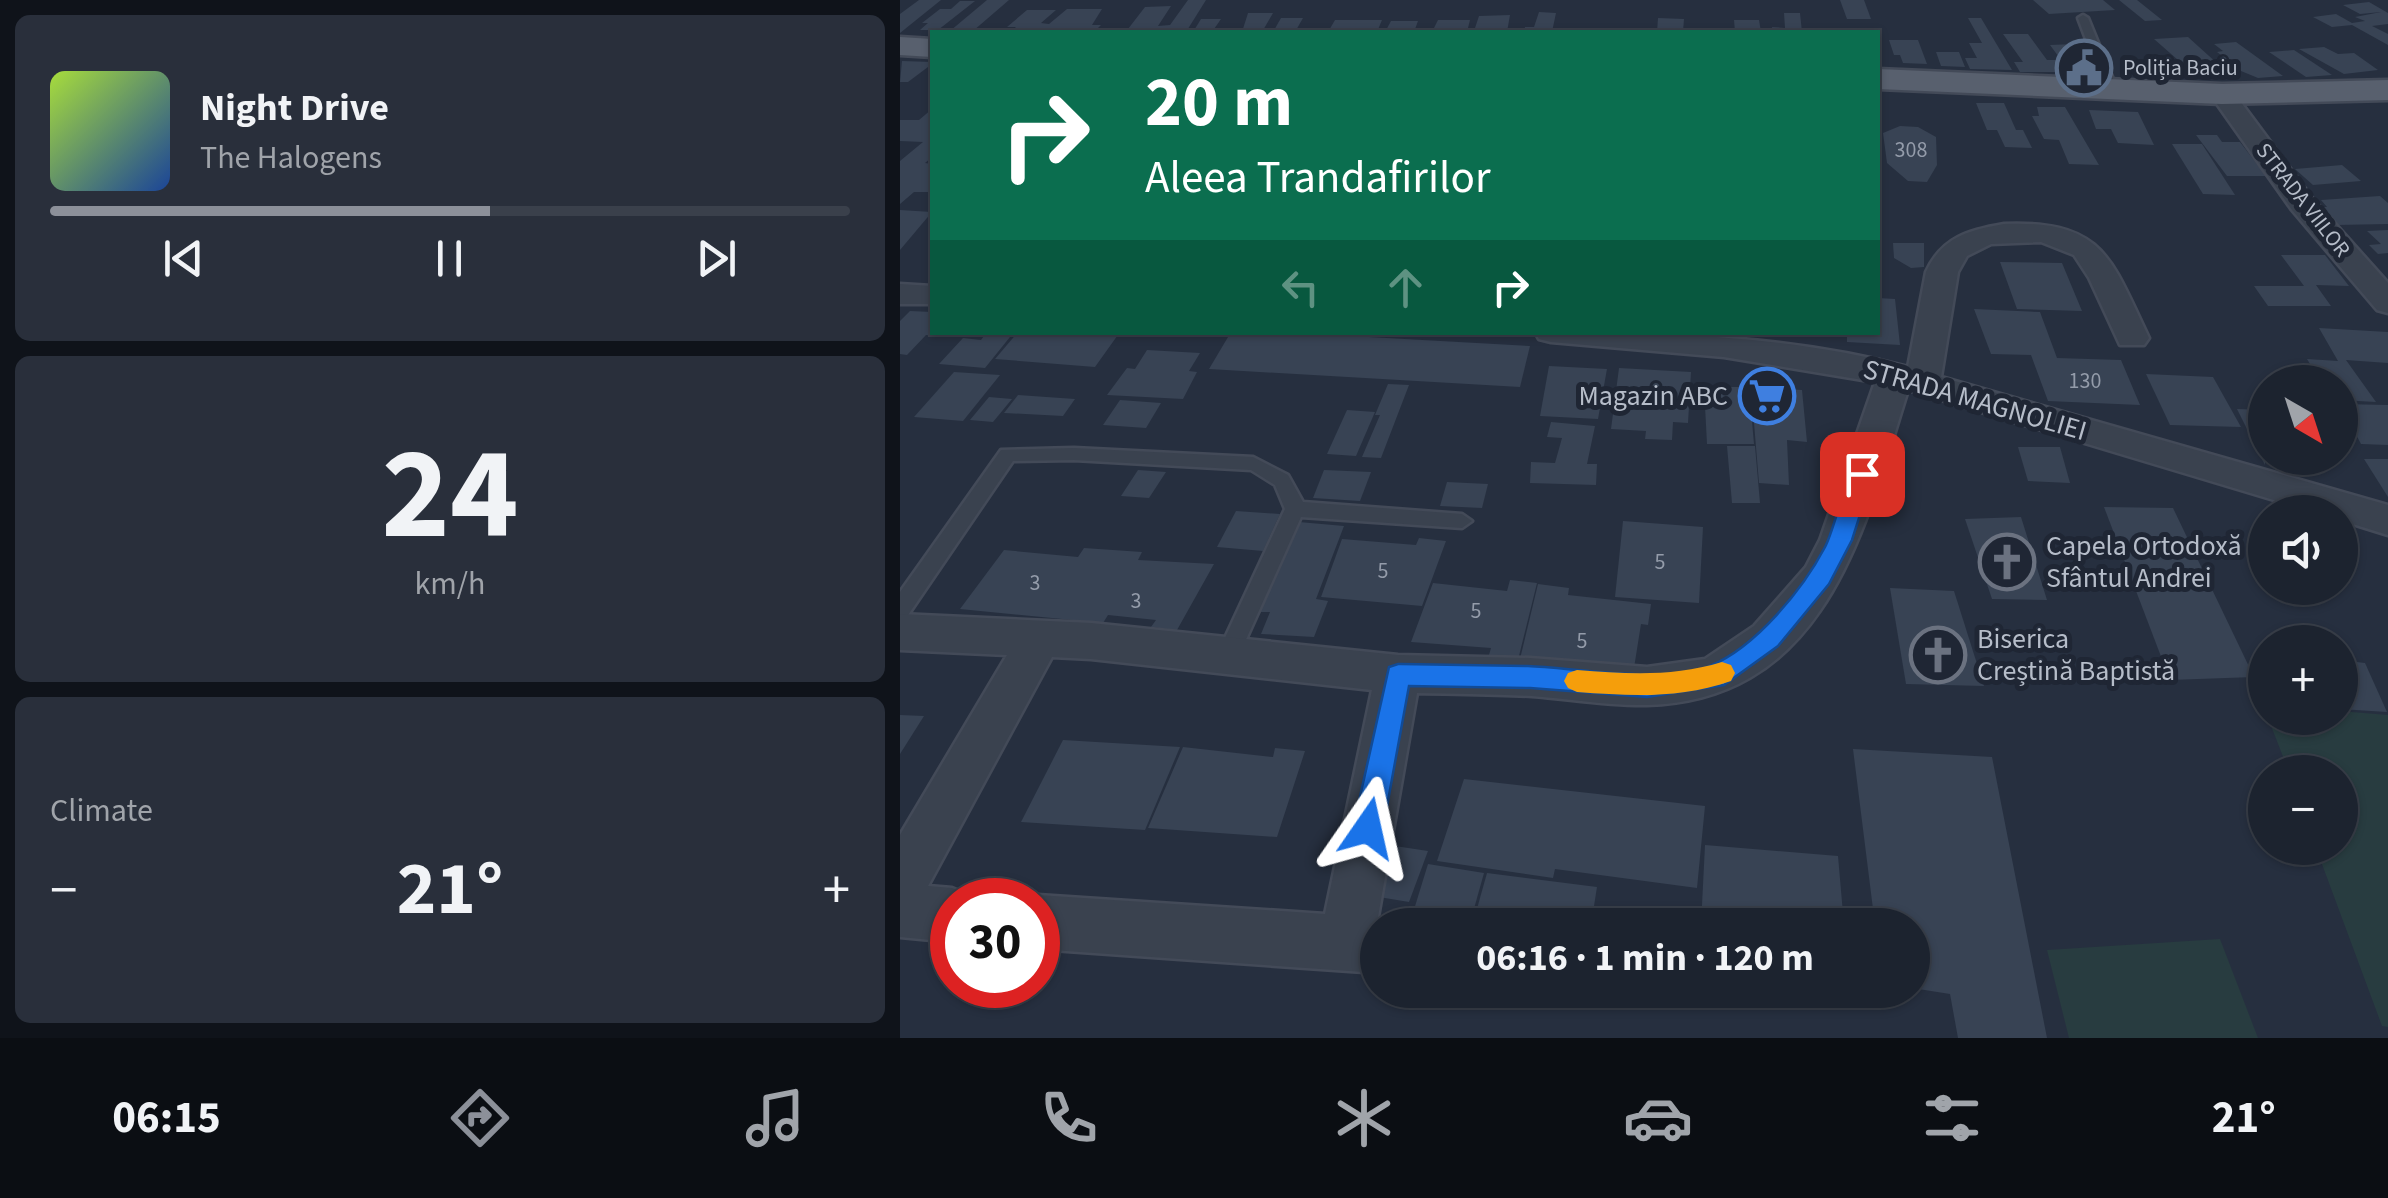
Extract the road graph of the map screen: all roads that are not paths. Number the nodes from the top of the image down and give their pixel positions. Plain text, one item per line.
1 (2084, 18) dead end
2 (900, 46) edge
3 (930, 48) edge
4 (1880, 79) edge
5 (2111, 90) junction
6 (2388, 90) edge
7 (2222, 94) junction
8 (900, 294) edge
9 (930, 295) edge
10 (2388, 303) edge
11 (1591, 335) edge
12 (2132, 338) dead end
13 (1909, 379) junction
14 (1295, 508) junction
15 (2388, 520) edge
16 (1462, 521) dead end
17 (900, 608) edge
18 (900, 632) edge
19 (1039, 640) junction
20 (1228, 655) junction
21 (1398, 674) junction
22 (900, 885) edge
23 (1367, 908) edge
24 (900, 910) edge
25 (930, 913) edge
26 (1060, 923) edge
27 (1360, 944) edge

1 - 5 lane
2 - 3 main road
4 - 5 main road
5 - 7 main road
6 - 7 main road
7 - 10 street, STRADA VIILOR
8 - 9 street
11 - 13 street, STRADA MAGNOLIEI
12 - 13 street
13 - 15 street, STRADA MAGNOLIEI
13 - 21 street
14 - 16 lane
14 - 17 lane
14 - 20 lane
18 - 19 street
19 - 20 street
19 - 22 street
20 - 21 street
21 - 23 street
24 - 25 street
26 - 27 street

